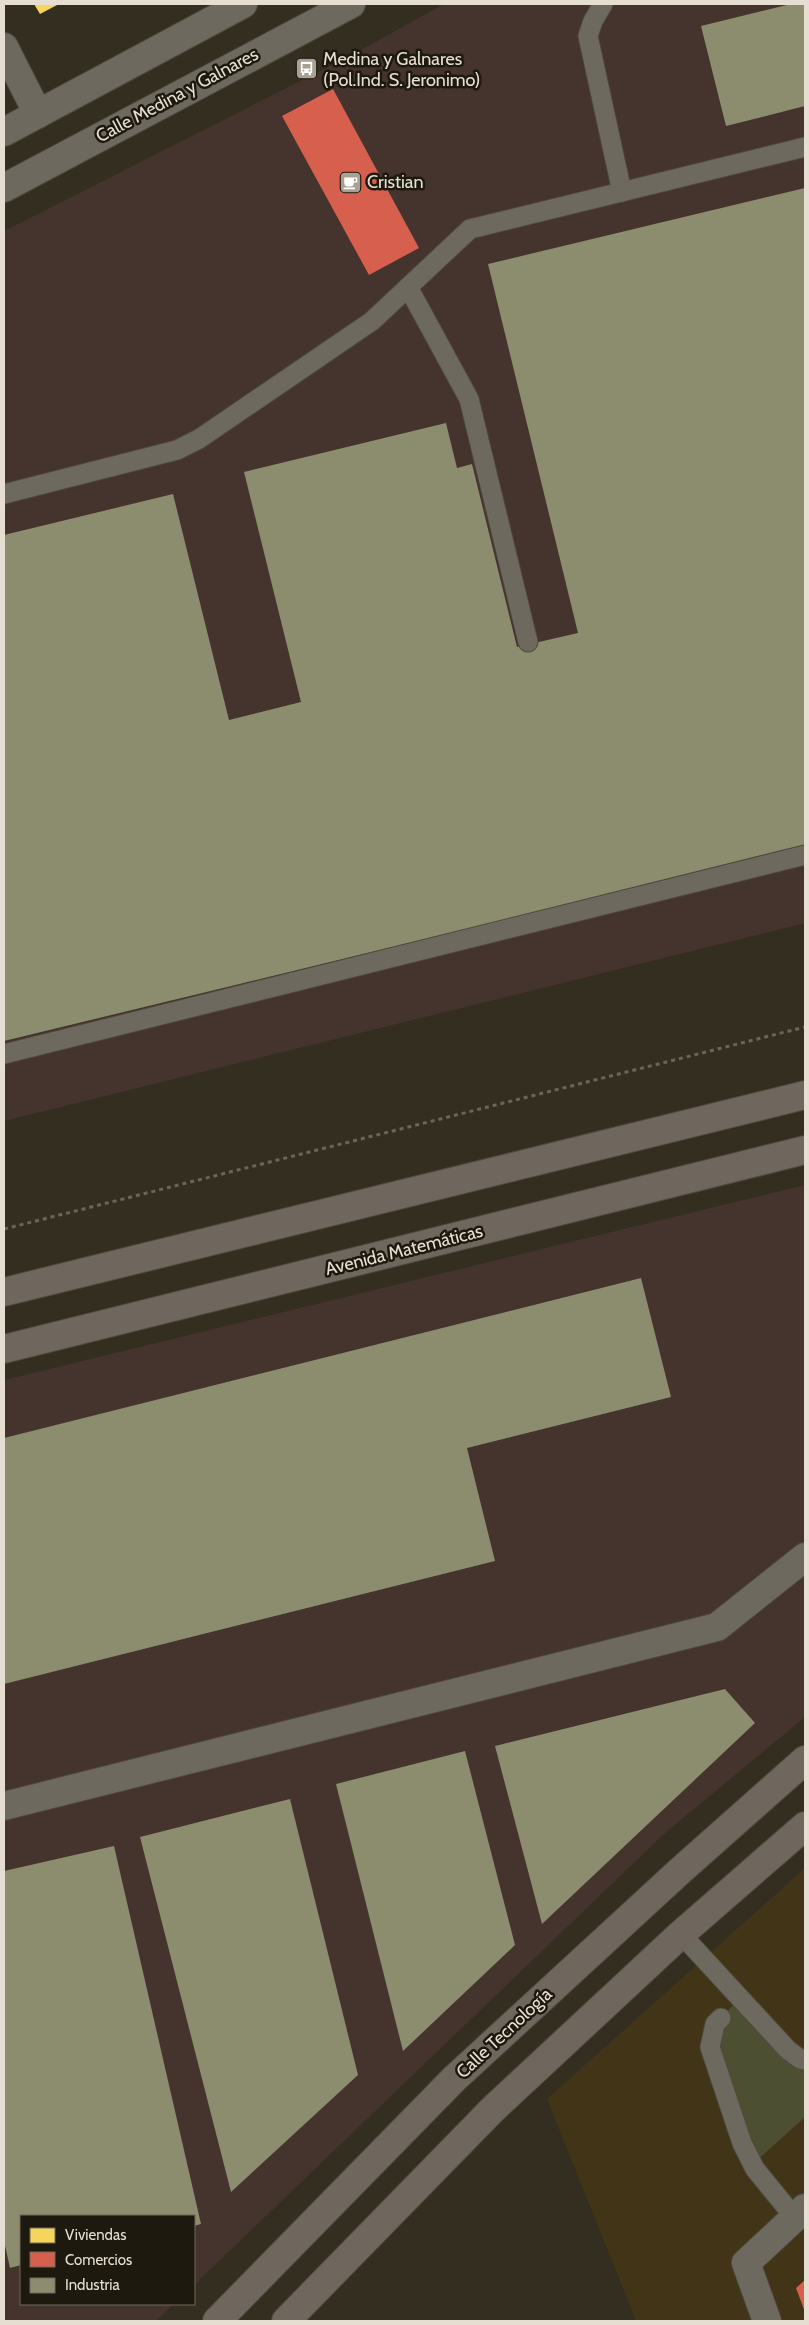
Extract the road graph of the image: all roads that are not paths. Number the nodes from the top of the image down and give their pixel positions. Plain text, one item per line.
1 (243, 4) edge
2 (351, 4) edge
3 (603, 4) edge
4 (4, 47) edge
5 (38, 114) junction
6 (4, 132) edge
7 (805, 147) edge
8 (4, 188) edge
9 (622, 192) junction
10 (408, 286) junction
11 (4, 494) edge
12 (528, 642) dead end
13 (805, 856) edge
14 (4, 1054) edge
15 (805, 1095) edge
16 (805, 1150) edge
17 (4, 1292) edge
18 (4, 1349) edge
19 (805, 1557) edge
20 (805, 1760) edge
21 (4, 1806) edge
22 (805, 1826) edge
23 (681, 1934) junction
24 (721, 2018) dead end
25 (805, 2060) edge
26 (800, 2213) edge
27 (218, 2321) edge
28 (286, 2321) edge
29 (767, 2321) edge

1 - 5 street
2 - 8 street, Calle Medina y Galnares
3 - 9 lane
4 - 5 street
5 - 6 street
7 - 9 lane
9 - 10 lane
10 - 11 lane
10 - 12 lane
13 - 14 lane
15 - 17 main road
16 - 18 main road, Avenida Matemáticas
19 - 21 street
20 - 27 main road, Calle Tecnología
22 - 23 main road
23 - 25 lane
23 - 28 main road
24 - 26 lane
26 - 29 street

